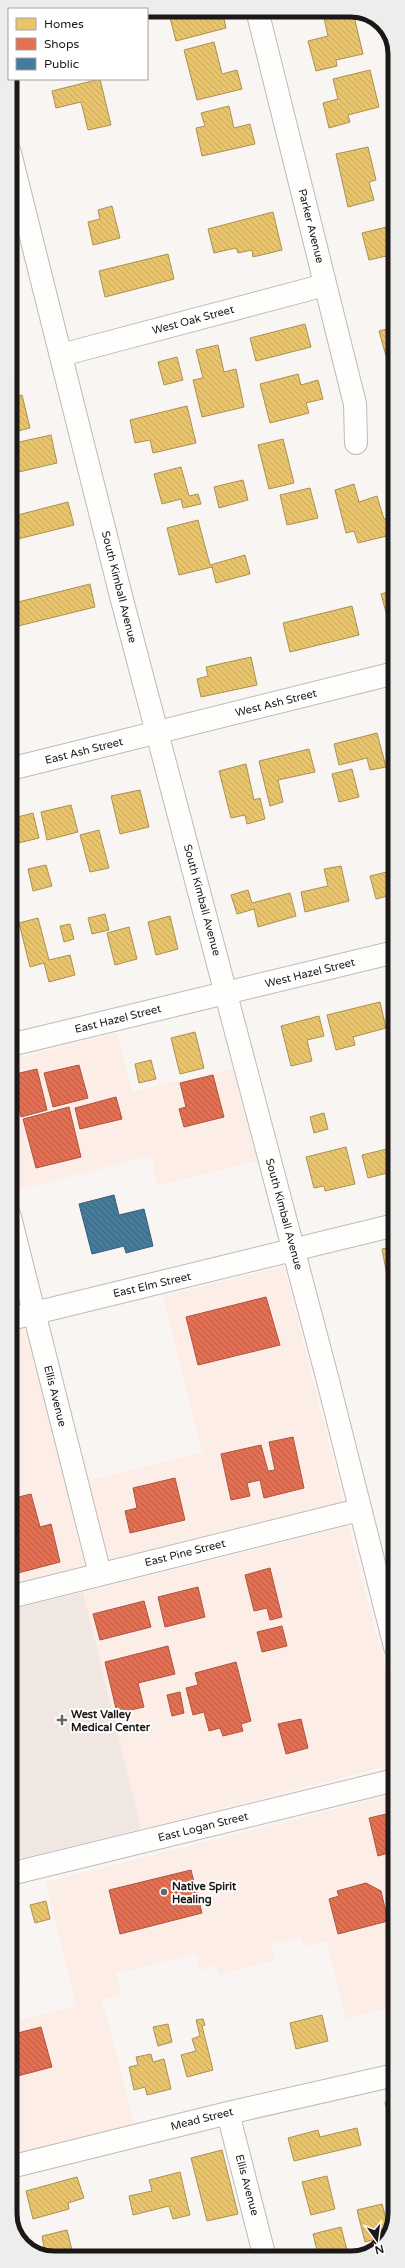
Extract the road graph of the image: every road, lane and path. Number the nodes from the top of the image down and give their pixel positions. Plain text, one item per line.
1 (259, 17) edge
2 (17, 181) edge
3 (325, 285) junction
4 (61, 354) junction
5 (356, 443) dead end
6 (388, 675) edge
7 (157, 732) junction
8 (17, 767) edge
9 (388, 954) edge
10 (226, 993) junction
11 (17, 1043) edge
12 (388, 1227) edge
13 (17, 1246) edge
14 (293, 1251) junction
15 (34, 1313) junction
16 (17, 1317) edge
17 (359, 1510) junction
18 (100, 1574) junction
19 (17, 1595) edge
20 (388, 1620) edge
21 (388, 1782) edge
22 (17, 1872) edge
23 (388, 2077) edge
24 (228, 2113) junction
25 (17, 2165) edge
26 (263, 2251) edge

1 - 3 street, Parker Avenue
2 - 4 street, South Kimball Avenue
3 - 4 street, West Oak Street
3 - 5 street, Parker Avenue
4 - 7 street, South Kimball Avenue
6 - 7 street, West Ash Street
7 - 8 street, East Ash Street
7 - 10 street, South Kimball Avenue
9 - 10 street, West Hazel Street
10 - 11 street, East Hazel Street
10 - 14 street, South Kimball Avenue
12 - 14 street, East Elm Street
13 - 15 street, Ellis Avenue
14 - 15 street, East Elm Street
14 - 17 street, South Kimball Avenue
15 - 16 street, East Elm Street
15 - 18 street, Ellis Avenue
17 - 18 street, East Pine Street
17 - 20 street, South Kimball Avenue
18 - 19 street, East Pine Street
21 - 22 street, East Logan Street
23 - 24 street, Mead Street
24 - 25 street, Mead Street
24 - 26 street, Ellis Avenue

